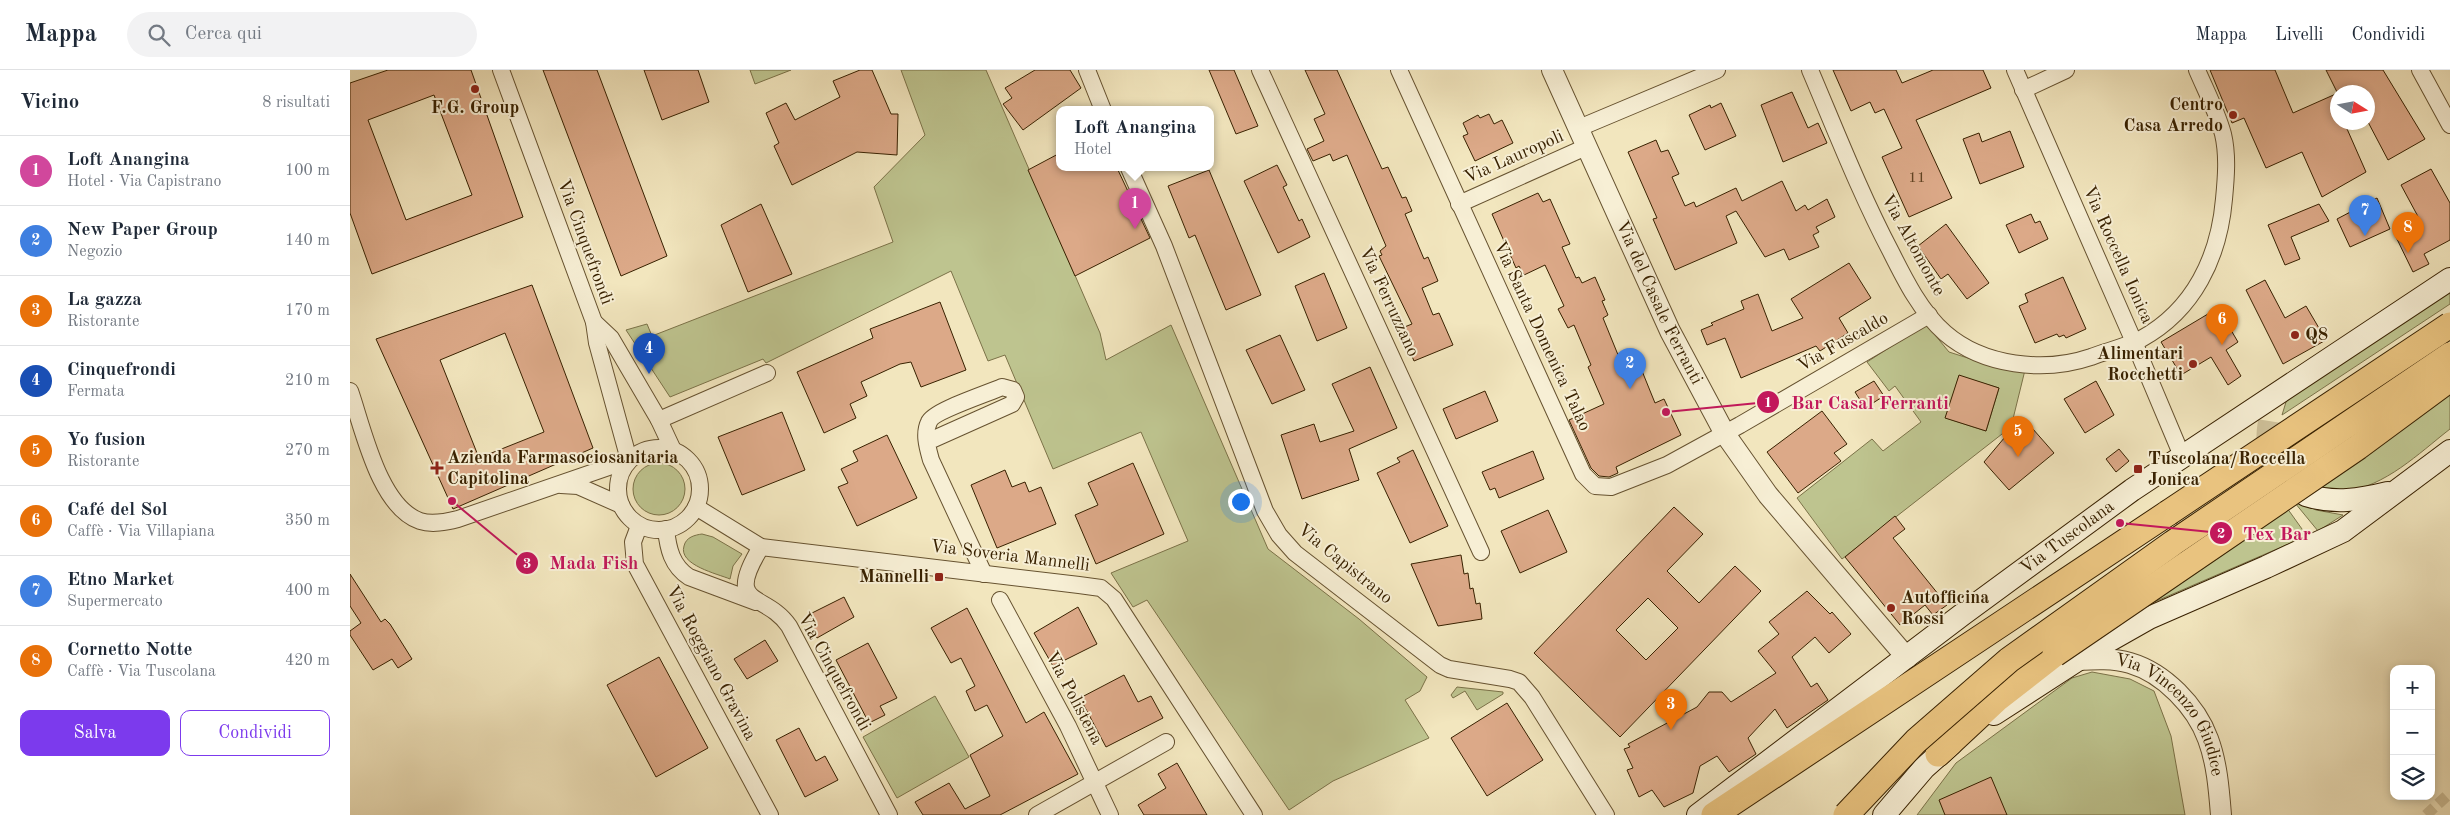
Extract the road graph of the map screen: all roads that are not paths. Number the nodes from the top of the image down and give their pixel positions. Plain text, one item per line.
1 (501, 70) edge
2 (1087, 70) edge
3 (1260, 70) edge
4 (1399, 70) edge
5 (1552, 70) edge
6 (1717, 70) edge
7 (1810, 70) edge
8 (2015, 70) edge
9 (2066, 70) edge
10 (2197, 70) edge
11 (2420, 70) edge
12 (2023, 90) junction
13 (1101, 106) edge
14 (2450, 125) edge
15 (1579, 128) junction
16 (1586, 147) junction
17 (1130, 171) edge
18 (1459, 204) junction
19 (2450, 279) edge
20 (1929, 315) junction
21 (594, 322) junction
22 (2450, 325) edge
23 (2134, 342) junction
24 (2450, 355) edge
25 (767, 373) dead end
26 (2450, 379) edge
27 (350, 391) edge
28 (2280, 393) junction
29 (659, 420) junction
30 (2269, 421) tunnel mouth
31 (1724, 434) junction
32 (927, 442) junction
33 (673, 450) junction
34 (2450, 451) edge
35 (2182, 456) junction
36 (629, 460) junction
37 (556, 485) junction
38 (2393, 492) junction
39 (2306, 495) tunnel mouth
40 (621, 505) junction
41 (696, 507) junction
42 (639, 526) junction
43 (666, 529) junction
44 (761, 547) junction
45 (1481, 552) dead end
46 (984, 574) junction
47 (1000, 600) dead end
48 (756, 602) junction
49 (2066, 657) junction
50 (1907, 658) junction
51 (1166, 742) dead end
52 (1938, 754) joint
53 (1096, 782) junction
54 (770, 815) edge
55 (889, 815) edge
56 (1037, 815) edge
57 (1110, 815) edge
58 (1254, 815) edge
59 (1606, 815) edge
60 (1698, 815) edge
61 (1714, 815) edge
62 (1846, 815) edge
63 (1884, 815) edge
64 (2221, 815) edge

1 - 21 street, Via Cinquefrondi
2 - 13 street
3 - 45 street, Via Ferruzzano
4 - 18 street, Via Santa Domenica Talao
5 - 15 street, Via del Casale Ferranti
6 - 15 street
7 - 20 street, Via Altomonte
8 - 12 street, Via Roccella Ionica
9 - 12 street
10 - 23 street, Via Altomonte
11 - 14 street
12 - 23 street, Via Roccella Ionica
15 - 16 street, Via del Casale Ferranti
16 - 18 street, Via Lauropoli
16 - 31 street, Via del Casale Ferranti
17 - 59 street, Via Capistrano
18 - 31 street, Via Santa Domenica Talao
19 - 28 main road, Via Tuscolana
20 - 23 street, Via Altomonte
20 - 31 street, Via Fuscaldo
21 - 29 street, Via Cinquefrondi
21 - 36 street
22 - 61 main road, Via Tuscolana, bridge
23 - 35 street, Via Roccella Ionica
24 - 62 main road, bridge
25 - 29 street
26 - 49 main road, bridge
27 - 37 street
28 - 30 main road
28 - 35 main road, Via Tuscolana
29 - 33 street, Via Cinquefrondi
31 - 50 street, Via del Casale Ferranti
32 - 32 street
32 - 46 street
33 - 36 street
33 - 41 street, Via Cinquefrondi
34 - 38 main road
35 - 50 main road, Via Tuscolana
36 - 37 street
36 - 40 street
37 - 40 street
38 - 39 main road
38 - 49 main road
40 - 42 street
41 - 43 street
41 - 44 street
42 - 43 street
42 - 54 street, Via Roggiano Gravina
43 - 48 street, Via Cinquefrondi
44 - 46 street, Via Soveria Mannelli
44 - 48 street
46 - 58 street, Via Soveria Mannelli
47 - 53 street, Via Polistena
48 - 55 street, Via Cinquefrondi
49 - 52 main road
49 - 64 street, Via Vincenzo Giudice
50 - 60 main road, Via Tuscolana
51 - 53 street
52 - 63 main road
53 - 56 street
53 - 57 street, Via Polistena

